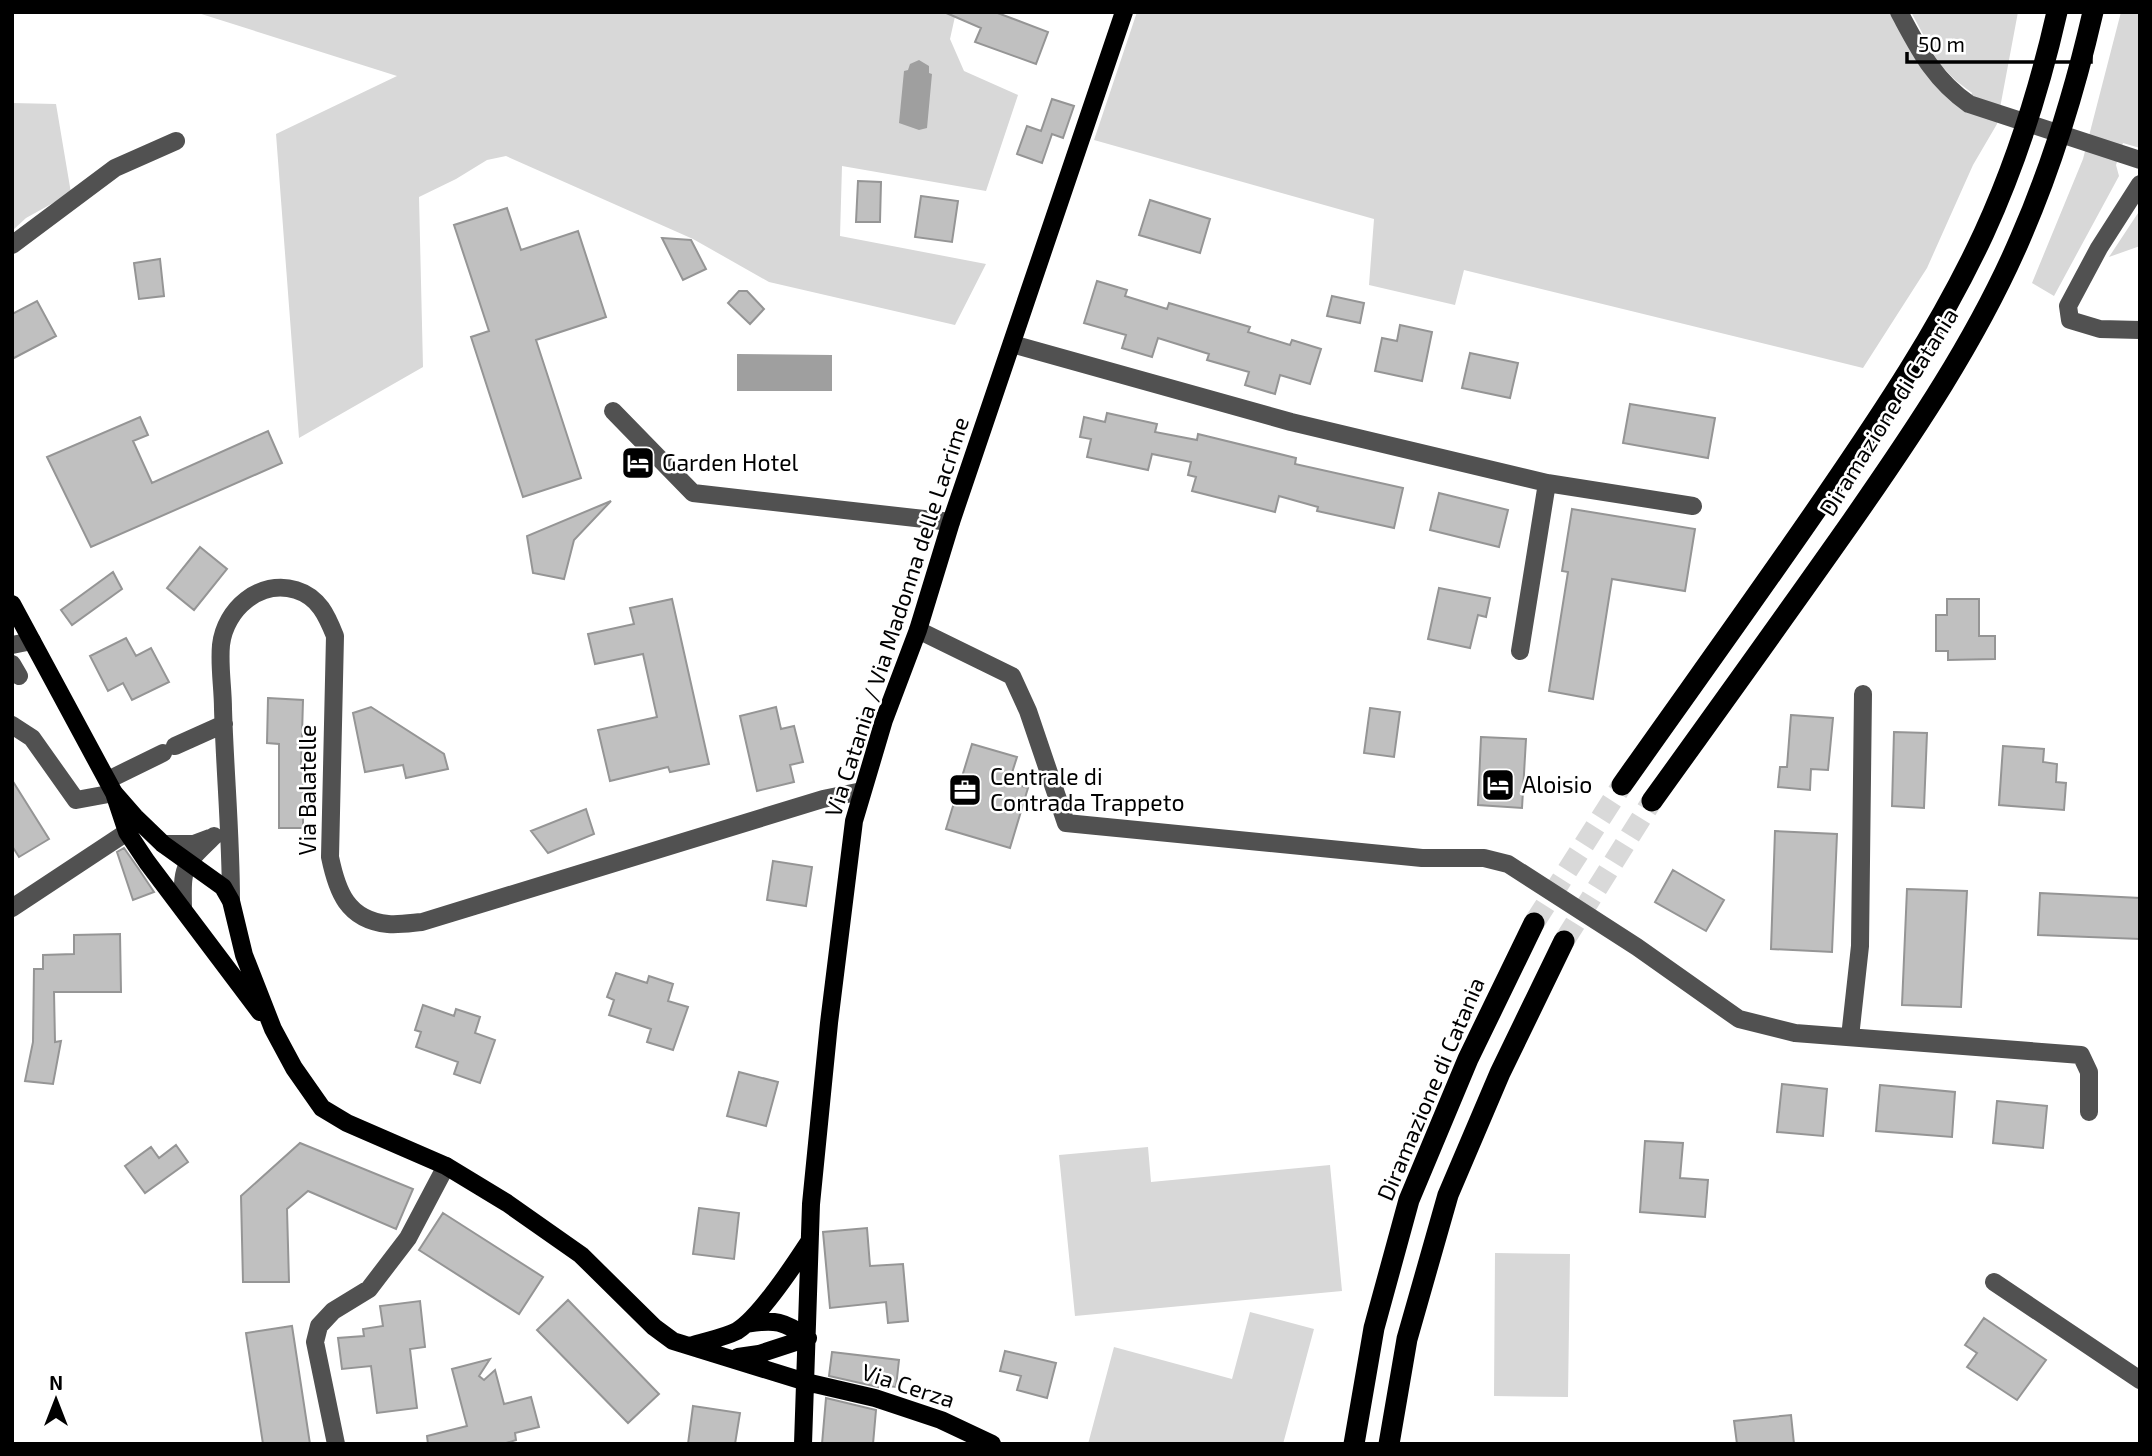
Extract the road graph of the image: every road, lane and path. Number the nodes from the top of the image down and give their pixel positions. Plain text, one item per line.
1 (1124, 12) edge
2 (1899, 12) edge
3 (2057, 12) edge
4 (2093, 12) edge
5 (176, 141) dead end
6 (2140, 160) edge
7 (2140, 184) edge
8 (12, 245) edge
9 (2140, 331) edge
10 (1012, 344) junction
11 (613, 411) dead end
12 (1547, 483) junction
13 (1693, 506) dead end
14 (951, 522) junction
15 (12, 604) edge
16 (918, 630) junction
17 (32, 641) junction
18 (12, 645) edge
19 (1520, 651) dead end
20 (1863, 694) dead end
21 (224, 724) junction
22 (12, 725) edge
23 (1622, 785) tunnel mouth
24 (111, 786) junction
25 (862, 791) junction
26 (1652, 801) tunnel mouth
27 (227, 809) junction
28 (127, 832) junction
29 (214, 836) junction
30 (163, 844) junction
31 (187, 862) junction
32 (231, 901) junction
33 (12, 908) edge
34 (183, 908) junction
35 (1534, 923) tunnel mouth
36 (1564, 941) tunnel mouth
37 (273, 1029) junction
38 (1850, 1037) junction
39 (2089, 1112) dead end
40 (446, 1166) junction
41 (810, 1241) junction
42 (1994, 1282) dead end
43 (746, 1324) junction
44 (808, 1338) junction
45 (690, 1346) junction
46 (733, 1358) junction
47 (2140, 1380) edge
48 (806, 1382) junction
49 (335, 1444) edge
50 (803, 1444) edge
51 (992, 1444) edge
52 (1354, 1444) edge
53 (1389, 1444) edge

1 - 10 main road, Via Catania / Via Madonna delle Lacrime
2 - 6 street
3 - 23 highway, Diramazione di Catania
4 - 26 highway, Diramazione di Catania
5 - 8 street
7 - 9 street
10 - 12 street
10 - 14 main road, Via Catania / Via Madonna delle Lacrime
11 - 14 street
12 - 13 street
12 - 19 street
14 - 16 main road, Via Catania / Via Madonna delle Lacrime
15 - 17 main road
16 - 25 main road, Via Catania / Via Madonna delle Lacrime
16 - 38 street
17 - 18 street
17 - 24 main road
20 - 38 street
21 - 24 street
21 - 25 street, Via Balatelle
21 - 27 street, Via Balatelle
22 - 24 street
24 - 28 main road
24 - 30 main road
25 - 41 main road, Via Catania / Via Madonna delle Lacrime
27 - 29 street
27 - 32 street, Via Balatelle
28 - 33 street
28 - 34 main road
29 - 30 street
29 - 31 street
30 - 31 main road
31 - 32 main road
31 - 34 street
32 - 37 main road
34 - 37 main road
35 - 52 highway, Diramazione di Catania
36 - 53 highway
37 - 40 main road, Via Cerza
38 - 39 street
40 - 45 main road, Via Cerza
40 - 49 street
41 - 43 main road
41 - 44 main road, Via Catania / Via Madonna delle Lacrime
42 - 47 street
43 - 44 main road
43 - 45 main road
44 - 46 main road
44 - 48 main road, Via Catania / Via Madonna delle Lacrime
45 - 46 main road, Via Cerza
46 - 48 main road, Via Cerza
48 - 50 main road, Via Catania / Via Madonna delle Lacrime
48 - 51 main road, Via Cerza

